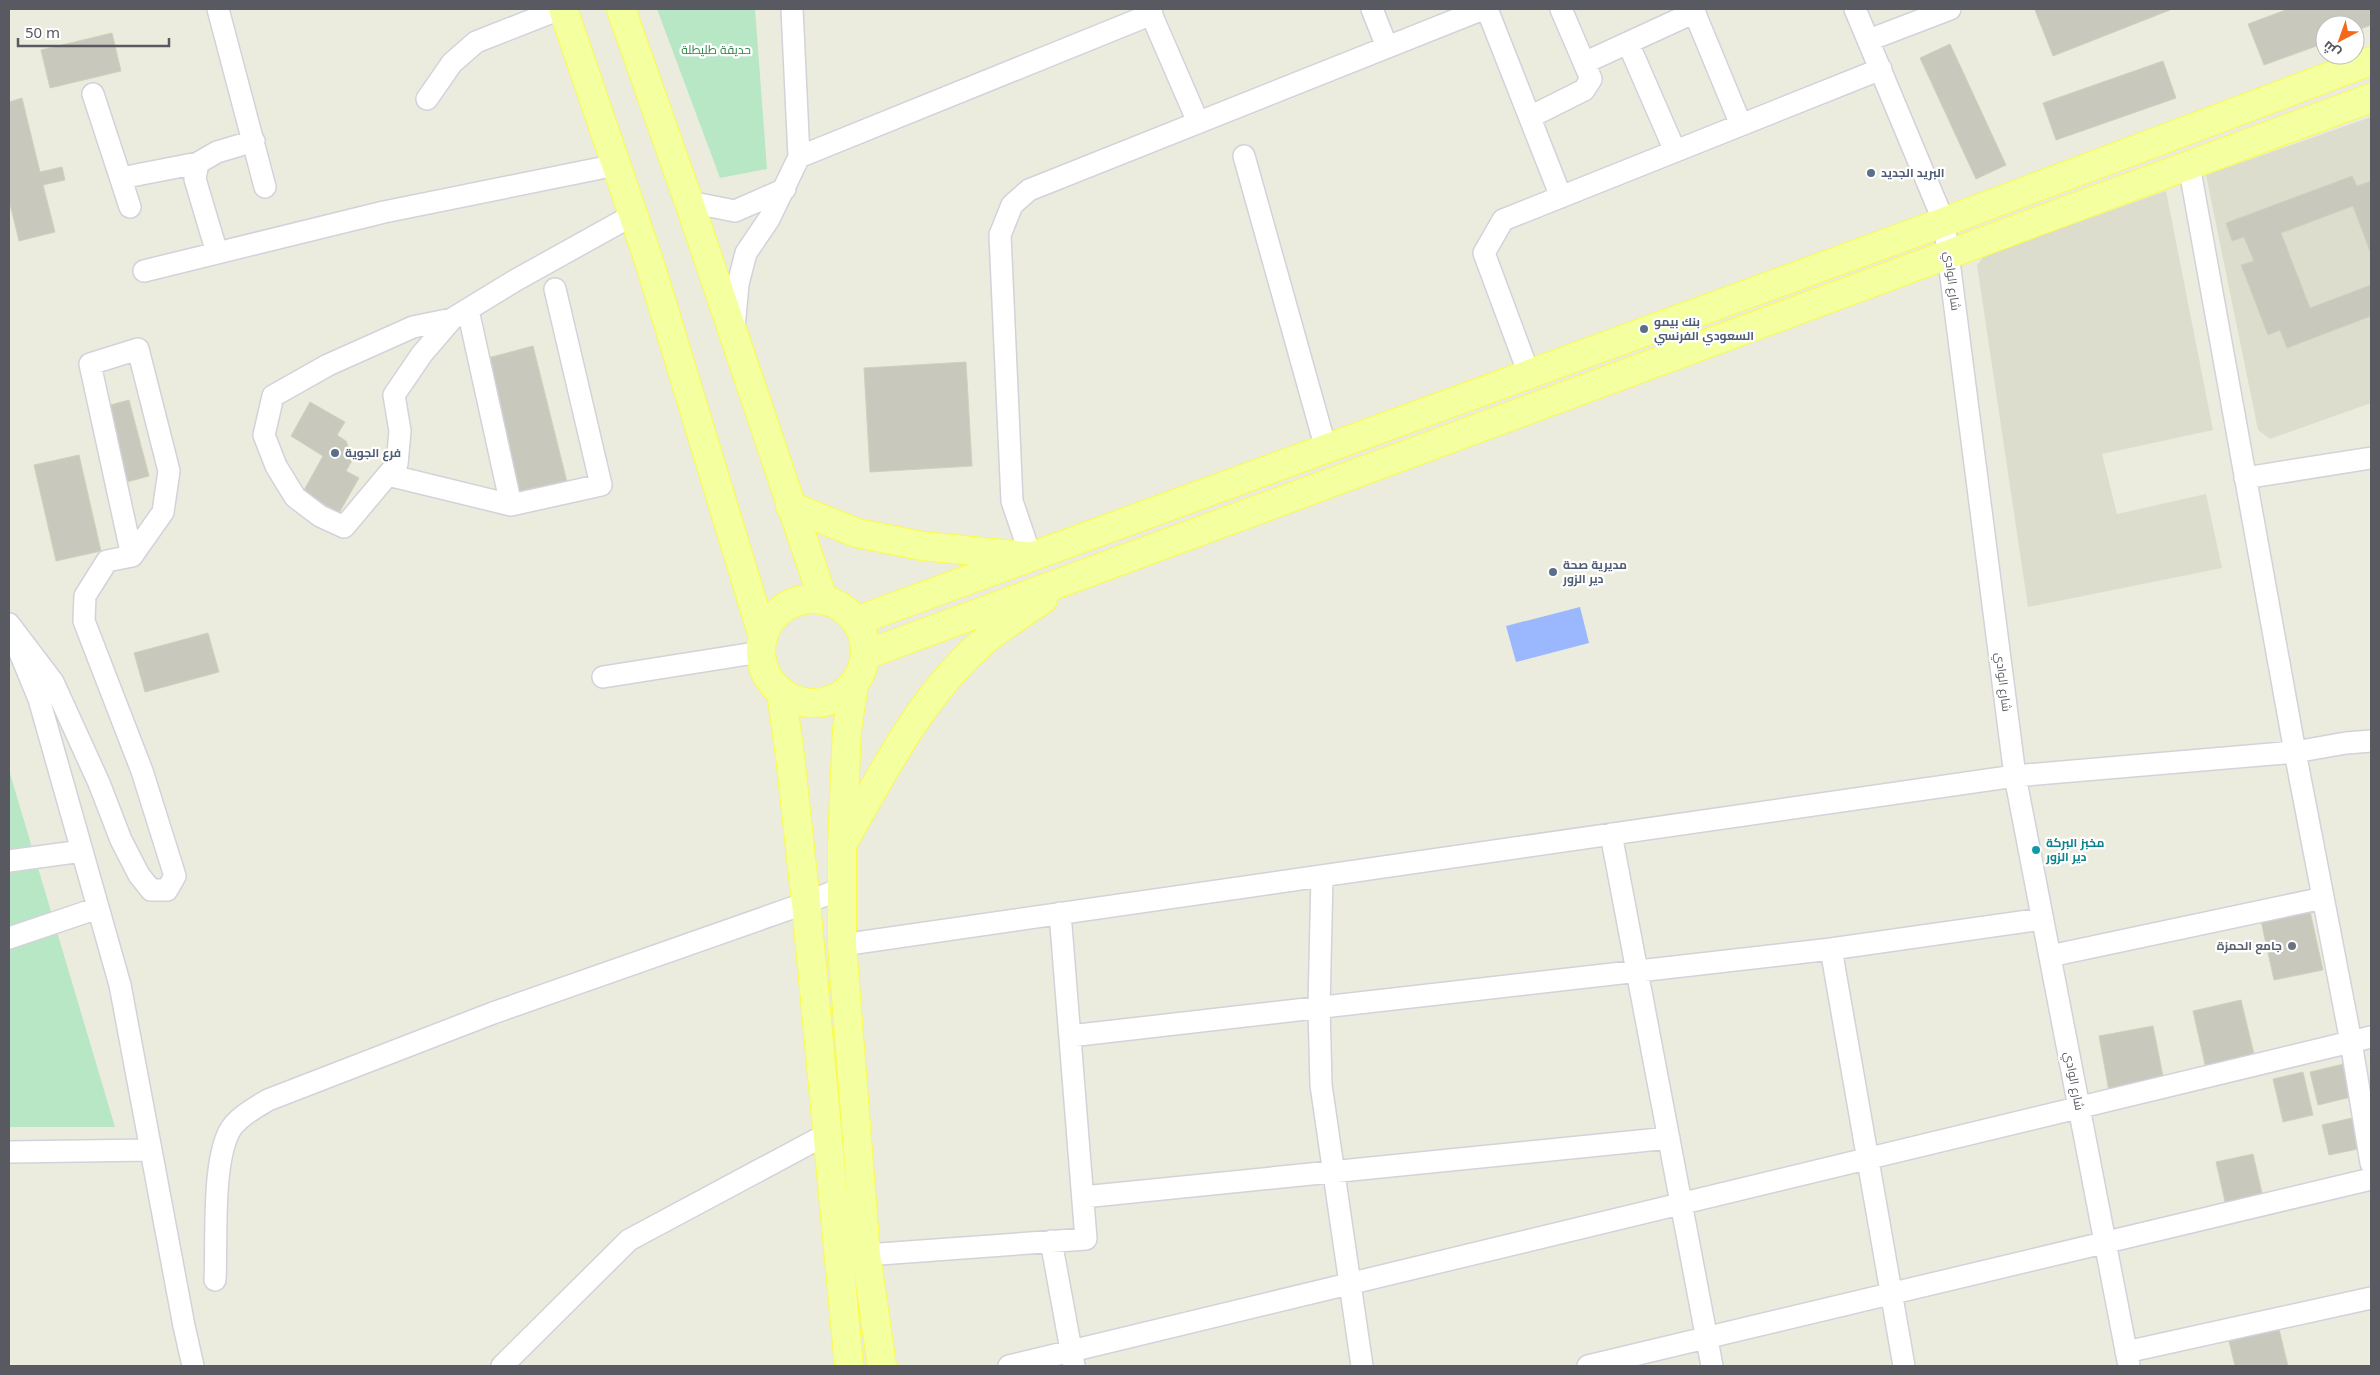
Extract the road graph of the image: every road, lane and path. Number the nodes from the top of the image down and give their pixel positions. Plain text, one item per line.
1 (218, 9) edge
2 (562, 9) edge
3 (621, 9) edge
4 (792, 9) edge
5 (1372, 9) edge
6 (1483, 9) edge
7 (1488, 9) edge
8 (1561, 9) edge
9 (1855, 9) edge
10 (1950, 9) edge
11 (1694, 11) edge
12 (1150, 12) edge
13 (1869, 40) junction
14 (1628, 43) junction
15 (1388, 47) junction
16 (2371, 61) edge
17 (1584, 63) junction
18 (1881, 68) junction
19 (93, 94) dead end
20 (2371, 98) edge
21 (427, 99) dead end
22 (1530, 117) junction
23 (1198, 122) junction
24 (1741, 125) junction
25 (254, 141) junction
26 (1675, 151) junction
27 (1244, 156) dead end
28 (799, 157) junction
29 (198, 163) junction
30 (616, 165) junction
31 (2189, 165) junction
32 (121, 178) junction
33 (265, 187) dead end
34 (785, 189) junction
35 (1561, 197) junction
36 (689, 202) junction
37 (130, 206) dead end
38 (633, 215) junction
39 (1944, 222) junction
40 (216, 253) junction
41 (1948, 254) junction
42 (144, 271) dead end
43 (555, 290) dead end
44 (460, 315) junction
45 (733, 333) junction
46 (1529, 374) junction
47 (1326, 449) junction
48 (2371, 458) edge
49 (388, 475) junction
50 (2245, 478) junction
51 (511, 505) junction
52 (790, 506) junction
53 (132, 556) junction
54 (1031, 557) junction
55 (1078, 575) junction
56 (823, 600) junction
57 (856, 621) junction
58 (9, 625) edge
59 (762, 644) junction
60 (865, 655) junction
61 (603, 677) dead end
62 (854, 684) junction
63 (781, 691) junction
64 (2371, 741) edge
65 (2295, 752) junction
66 (2015, 776) junction
67 (1611, 834) junction
68 (842, 844) junction
69 (82, 851) junction
70 (9, 862) edge
71 (1322, 876) junction
72 (842, 888) junction
73 (2323, 898) junction
74 (806, 903) junction
75 (98, 908) junction
76 (1060, 913) junction
77 (2042, 919) junction
78 (9, 938) edge
79 (842, 945) junction
80 (1831, 949) junction
81 (2050, 956) junction
82 (1637, 971) junction
83 (1319, 1007) junction
84 (1070, 1036) junction
85 (2361, 1039) edge
86 (2079, 1107) junction
87 (828, 1134) junction
88 (1669, 1138) junction
89 (151, 1150) junction
90 (9, 1152) edge
91 (1868, 1158) junction
92 (2371, 1163) edge
93 (1334, 1172) junction
94 (2371, 1179) edge
95 (1083, 1197) junction
96 (1681, 1204) junction
97 (1051, 1241) junction
98 (2104, 1243) junction
99 (866, 1255) junction
100 (215, 1280) dead end
101 (1350, 1284) junction
102 (1892, 1294) junction
103 (2371, 1298) edge
104 (1706, 1338) junction
105 (1073, 1359) edge
106 (2127, 1359) edge
107 (194, 1366) edge
108 (502, 1366) edge
109 (849, 1366) edge
110 (882, 1366) edge
111 (1009, 1366) edge
112 (1362, 1366) edge
113 (1588, 1366) edge
114 (1712, 1366) edge
115 (1904, 1366) edge

1 - 25 street
2 - 21 street
2 - 30 main road
3 - 36 main road
4 - 28 street
5 - 15 street
6 - 15 street
7 - 22 street
8 - 17 street
9 - 13 street, شارع الوادي
10 - 13 street
11 - 14 street
11 - 24 street
12 - 23 street
12 - 28 street
13 - 18 street, شارع الوادي
14 - 17 street
14 - 26 street
15 - 23 street
16 - 39 main road
17 - 22 street
18 - 24 street
18 - 39 street, شارع الوادي
19 - 32 street
20 - 31 main road
22 - 35 street
23 - 54 street
24 - 26 street
25 - 29 street
25 - 33 street
26 - 35 street
27 - 47 street
28 - 34 street
29 - 32 street
29 - 40 street
30 - 38 main road
30 - 40 street
31 - 41 main road
31 - 50 street
32 - 37 street
34 - 36 street
34 - 45 street
35 - 46 street
36 - 45 main road
38 - 44 street
38 - 59 main road
39 - 41 street, شارع الوادي
39 - 46 main road
40 - 42 street
41 - 55 main road
41 - 66 street, شارع الوادي
43 - 51 street
44 - 49 street
44 - 49 street
44 - 51 street
45 - 52 main road
46 - 47 main road
47 - 54 main road
48 - 50 street
49 - 51 street
50 - 65 street
52 - 54 main road
52 - 56 main road
53 - 53 street
53 - 58 street
54 - 57 main road
55 - 60 main road
55 - 68 main road
56 - 57 main road
56 - 59 main road
57 - 60 main road
58 - 69 street
59 - 61 street
59 - 63 main road
60 - 62 main road
62 - 63 main road
62 - 68 main road
63 - 74 main road
64 - 65 street
65 - 66 street
65 - 73 street
66 - 67 street
66 - 77 street, شارع الوادي
67 - 71 street
67 - 82 street
68 - 72 main road
69 - 70 street
69 - 75 street
71 - 76 street
71 - 83 street
72 - 74 street
72 - 79 main road
73 - 81 street
73 - 85 street
74 - 87 main road
74 - 100 street
75 - 78 street
75 - 89 street
76 - 79 street
76 - 84 street
77 - 80 street
77 - 81 street, شارع الوادي
79 - 99 main road
80 - 82 street
80 - 91 street
81 - 86 street, شارع الوادي
82 - 83 street
82 - 88 street
83 - 84 street
83 - 93 street
84 - 95 street
85 - 86 street
85 - 92 street
86 - 91 street
86 - 98 street, شارع الوادي
87 - 108 street
87 - 109 main road
88 - 93 street
88 - 96 street
89 - 90 street
89 - 107 street
91 - 96 street
91 - 102 street
93 - 95 street
93 - 101 street
94 - 98 street
95 - 97 street
96 - 101 street
96 - 104 street
97 - 99 street
97 - 105 street
98 - 102 street
98 - 106 street, شارع الوادي
99 - 110 main road
101 - 105 street
101 - 112 street
102 - 104 street
102 - 115 street
103 - 106 street
104 - 113 street
104 - 114 street
105 - 111 street

